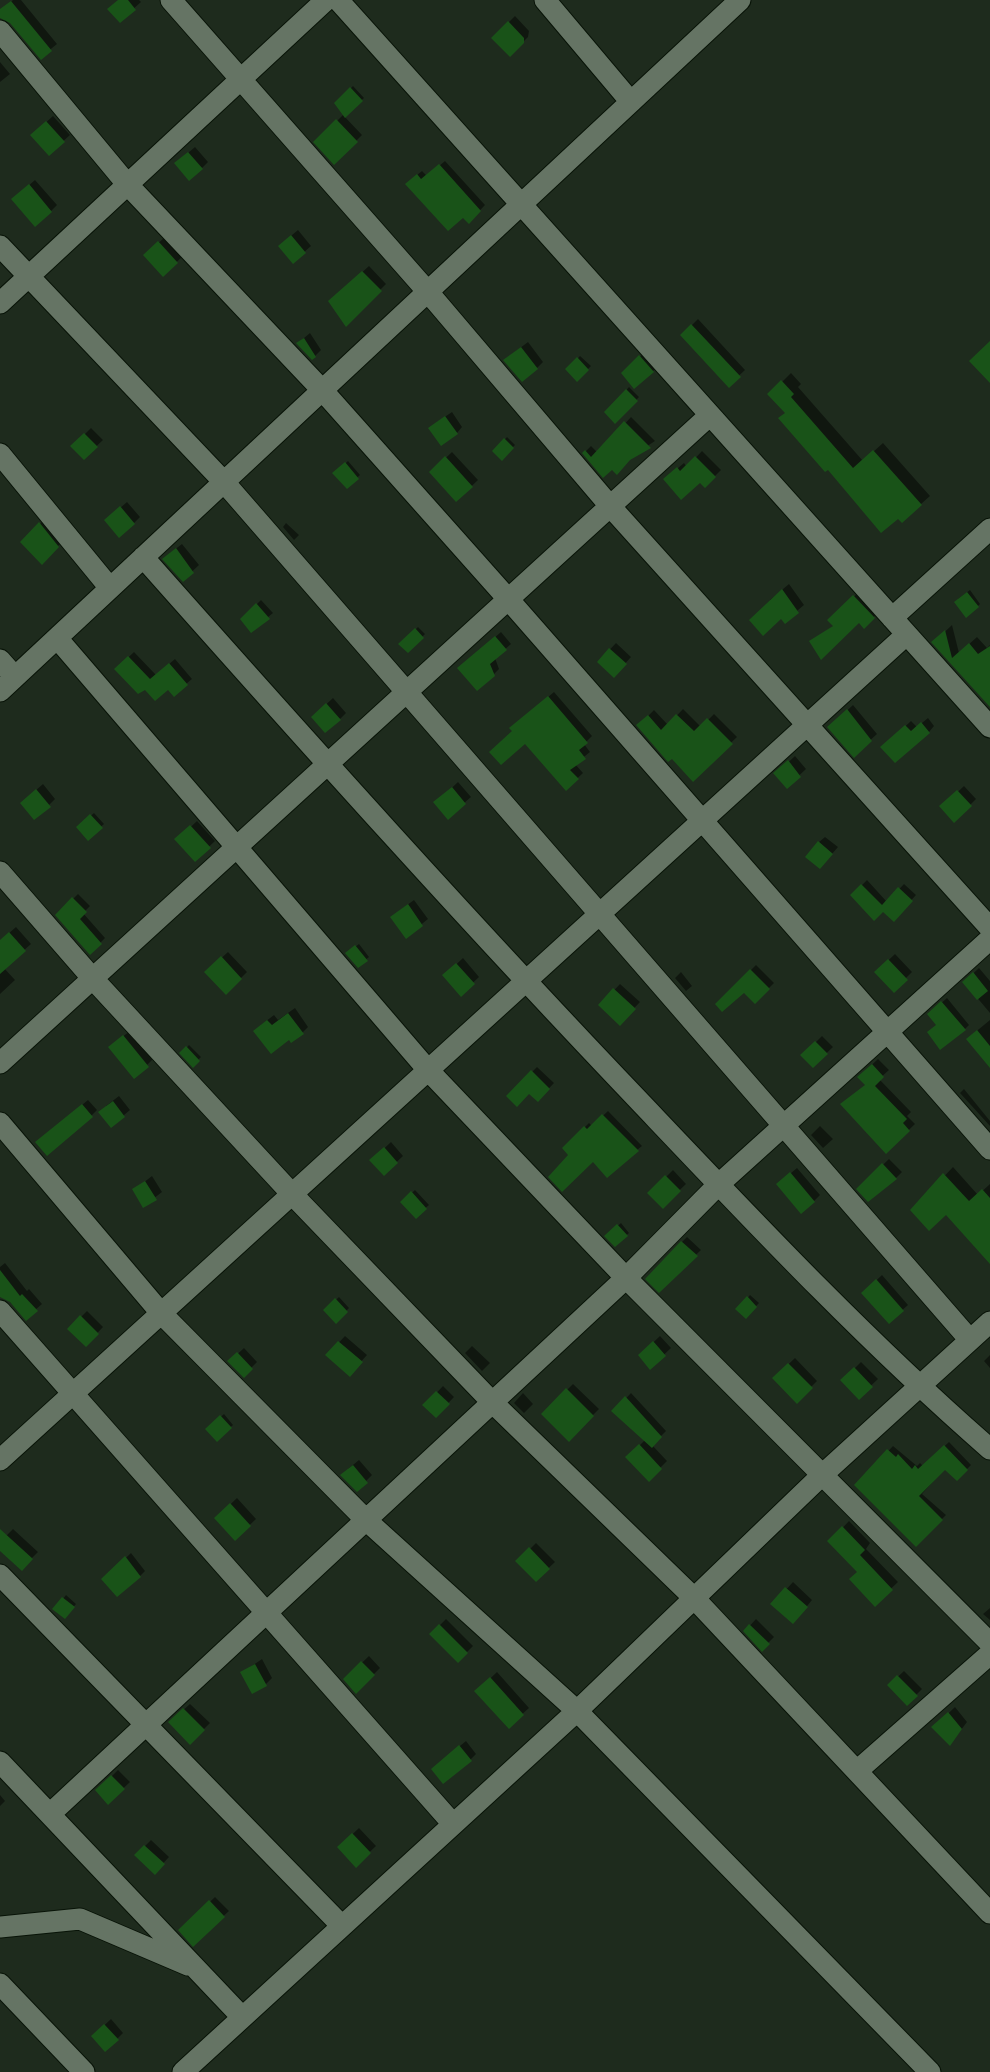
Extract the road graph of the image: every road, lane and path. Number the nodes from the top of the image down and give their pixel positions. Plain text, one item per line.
1 (172, 0) edge
2 (326, 0) edge
3 (338, 0) edge
4 (545, 0) edge
5 (730, 4) edge
6 (0, 31) edge
7 (241, 79) junction
8 (631, 102) junction
9 (127, 184) junction
10 (524, 204) junction
11 (0, 246) edge
12 (27, 277) junction
13 (428, 292) junction
14 (0, 303) edge
15 (323, 391) junction
16 (709, 416) junction
17 (0, 454) edge
18 (224, 482) junction
19 (610, 506) junction
20 (990, 530) edge
21 (143, 557) junction
22 (110, 588) junction
23 (509, 600) junction
24 (892, 618) junction
25 (906, 635) junction
26 (57, 638) junction
27 (0, 660) edge
28 (8, 684) edge
29 (410, 692) junction
30 (806, 726) junction
31 (990, 727) edge
32 (327, 764) junction
33 (702, 820) junction
34 (238, 848) junction
35 (0, 872) edge
36 (599, 914) junction
37 (990, 928) edge
38 (990, 939) edge
39 (94, 980) junction
40 (526, 982) junction
41 (889, 1032) junction
42 (0, 1063) edge
43 (428, 1070) junction
44 (0, 1123) edge
45 (785, 1125) junction
46 (990, 1149) edge
47 (718, 1185) junction
48 (292, 1194) junction
49 (626, 1278) junction
50 (0, 1311) edge
51 (161, 1313) junction
52 (990, 1322) edge
53 (970, 1340) junction
54 (920, 1387) junction
55 (72, 1394) junction
56 (492, 1402) junction
57 (990, 1449) edge
58 (0, 1460) edge
59 (821, 1476) junction
60 (366, 1520) junction
61 (0, 1575) edge
62 (694, 1598) junction
63 (266, 1612) junction
64 (990, 1643) edge
65 (990, 1654) edge
66 (577, 1711) junction
67 (146, 1724) junction
68 (0, 1762) edge
69 (857, 1771) junction
70 (50, 1814) junction
71 (453, 1824) junction
72 (990, 1913) edge
73 (341, 1925) junction
74 (0, 1927) edge
75 (196, 1969) junction
76 (0, 1984) edge
77 (242, 2017) junction
78 (84, 2072) edge
79 (183, 2072) edge
80 (930, 2072) edge

1 - 7 street
2 - 7 street
3 - 10 street
4 - 8 street
5 - 8 street
6 - 9 street
7 - 9 street
7 - 13 street
8 - 10 street
9 - 12 street
9 - 15 street
10 - 13 street
10 - 16 street
11 - 12 street
12 - 14 street
12 - 18 street
13 - 15 street
13 - 19 street
15 - 18 street
15 - 23 street
16 - 19 street
16 - 24 street
17 - 22 street
18 - 21 street
18 - 29 street
19 - 23 street
19 - 30 street
20 - 24 street
21 - 22 street
21 - 32 street
22 - 26 street
23 - 29 street
23 - 33 street
24 - 25 street
25 - 30 street
25 - 31 street
26 - 28 street
26 - 34 street
27 - 28 street
29 - 32 street
29 - 36 street
30 - 33 street
30 - 37 street
32 - 34 street
32 - 40 street
33 - 36 street
33 - 41 street
34 - 39 street
34 - 43 street
35 - 39 street
36 - 40 street
36 - 45 street
38 - 41 street
39 - 42 street
39 - 48 street
40 - 43 street
40 - 47 street
41 - 45 street
41 - 46 street
43 - 48 street
43 - 49 street
44 - 51 street
45 - 47 street
45 - 53 street
47 - 49 street
47 - 54 street
48 - 51 street
48 - 56 street
49 - 56 street
49 - 59 street
50 - 55 street
51 - 55 street
51 - 60 street
52 - 53 street
53 - 54 street
54 - 57 street
54 - 59 street
55 - 58 street
55 - 63 street
56 - 60 street
56 - 62 street
59 - 62 street
59 - 64 street
60 - 63 street
60 - 66 street
61 - 67 street
62 - 66 street
62 - 69 street
63 - 67 street
63 - 71 street
65 - 69 street
66 - 71 street
66 - 80 street
67 - 70 street
67 - 73 street
68 - 70 street
69 - 72 street
70 - 75 street
71 - 73 street
73 - 77 street
74 - 75 street
75 - 77 street
76 - 78 street
77 - 79 street

